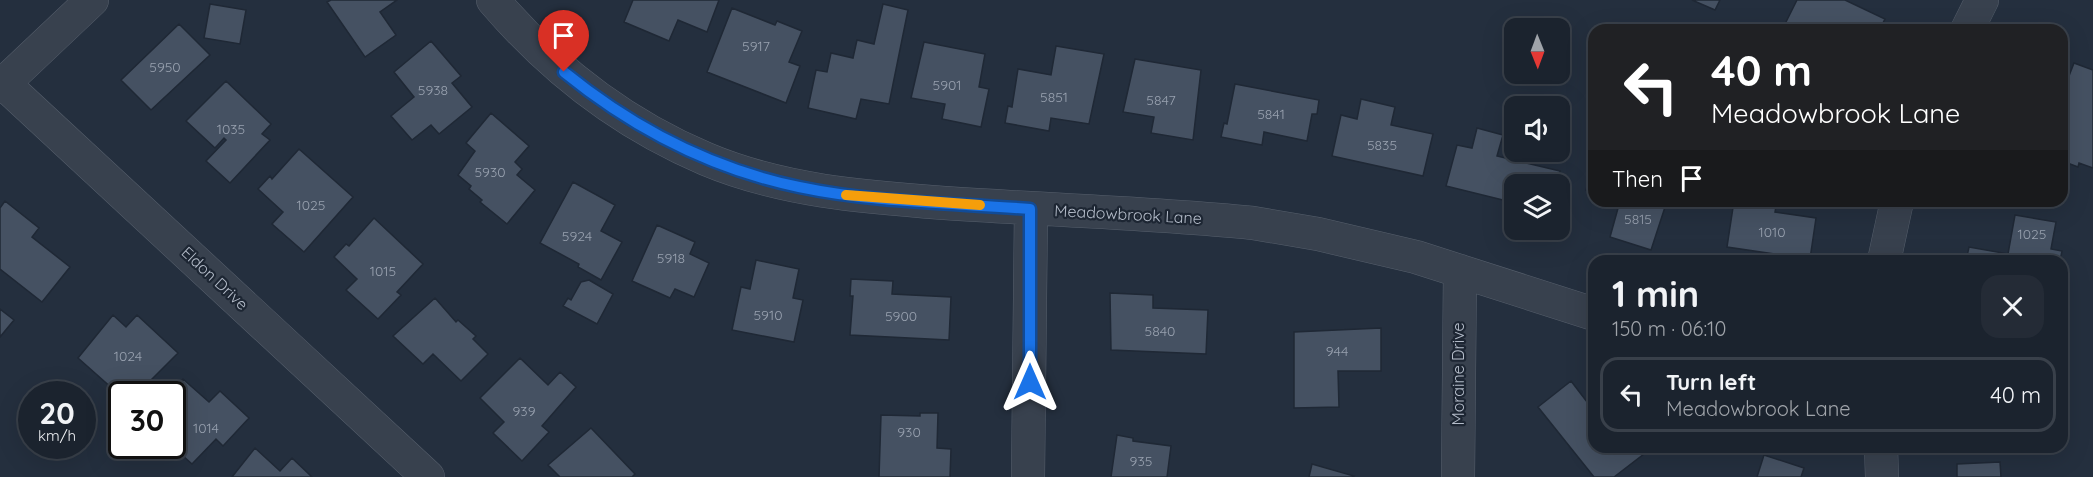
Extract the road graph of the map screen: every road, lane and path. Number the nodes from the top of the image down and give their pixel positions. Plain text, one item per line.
1 (92, 0) edge
2 (493, 0) edge
3 (1982, 0) edge
4 (1970, 24) edge
5 (1, 84) edge
6 (1896, 207) edge
7 (1030, 209) junction
8 (1885, 255) edge
9 (1460, 271) junction
10 (1588, 312) edge
11 (1881, 453) edge
12 (428, 477) edge
13 (1028, 477) edge
14 (1458, 477) edge
15 (1882, 477) edge

1 - 5 street
2 - 7 street, Meadowbrook Lane
3 - 4 street
5 - 12 street, Eldon Drive
6 - 8 street
7 - 9 street, Meadowbrook Lane
7 - 13 street
9 - 10 street, Meadowbrook Lane
9 - 14 street, Moraine Drive
11 - 15 street

